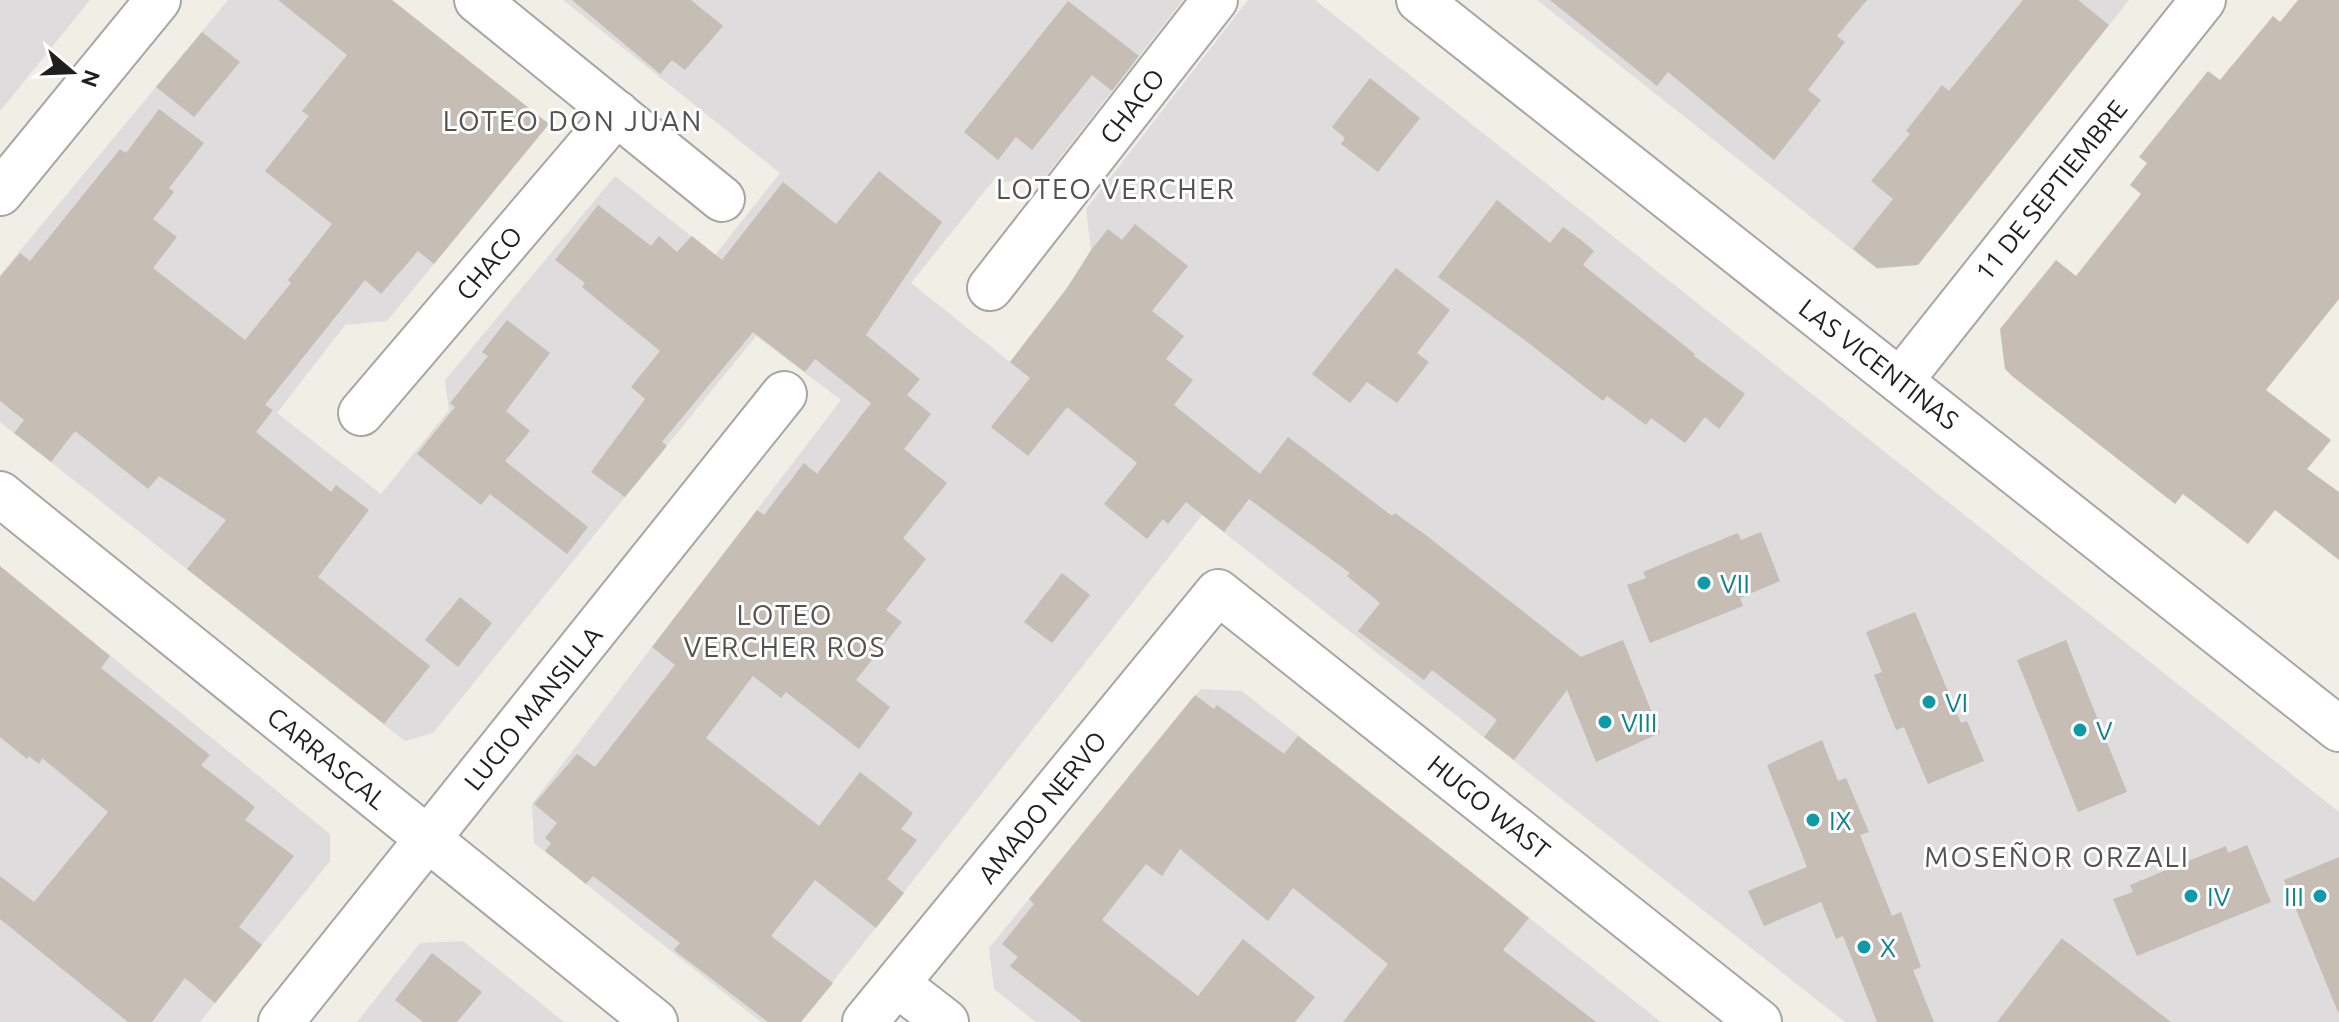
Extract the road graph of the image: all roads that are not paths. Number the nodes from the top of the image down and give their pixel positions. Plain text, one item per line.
1 (158, 0) edge
2 (477, 0) edge
3 (1215, 0) edge
4 (1419, 0) edge
5 (2203, 0) edge
6 (617, 113) junction
7 (0, 193) edge
8 (722, 199) dead end
9 (990, 288) dead end
10 (1900, 381) junction
11 (784, 394) dead end
12 (361, 413) dead end
13 (0, 494) edge
14 (1218, 592) joint
15 (2339, 729) edge
16 (428, 839) junction
17 (897, 984) junction
18 (281, 1022) edge
19 (655, 1022) edge
20 (865, 1022) edge
21 (946, 1022) edge
22 (1759, 1022) edge

1 - 7 street
2 - 6 street
3 - 9 street, CHACO
4 - 10 street, LAS VICENTINAS
5 - 10 street, 11 DE SEPTIEMBRE
6 - 8 street
6 - 12 street, CHACO
10 - 15 street, LAS VICENTINAS
11 - 16 street, LUCIO MANSILLA
13 - 16 street, CARRASCAL
14 - 17 street, AMADO NERVO
14 - 22 street, HUGO WAST
16 - 18 street, LUCIO MANSILLA
16 - 19 street, CARRASCAL
17 - 20 street, AMADO NERVO
17 - 21 street

